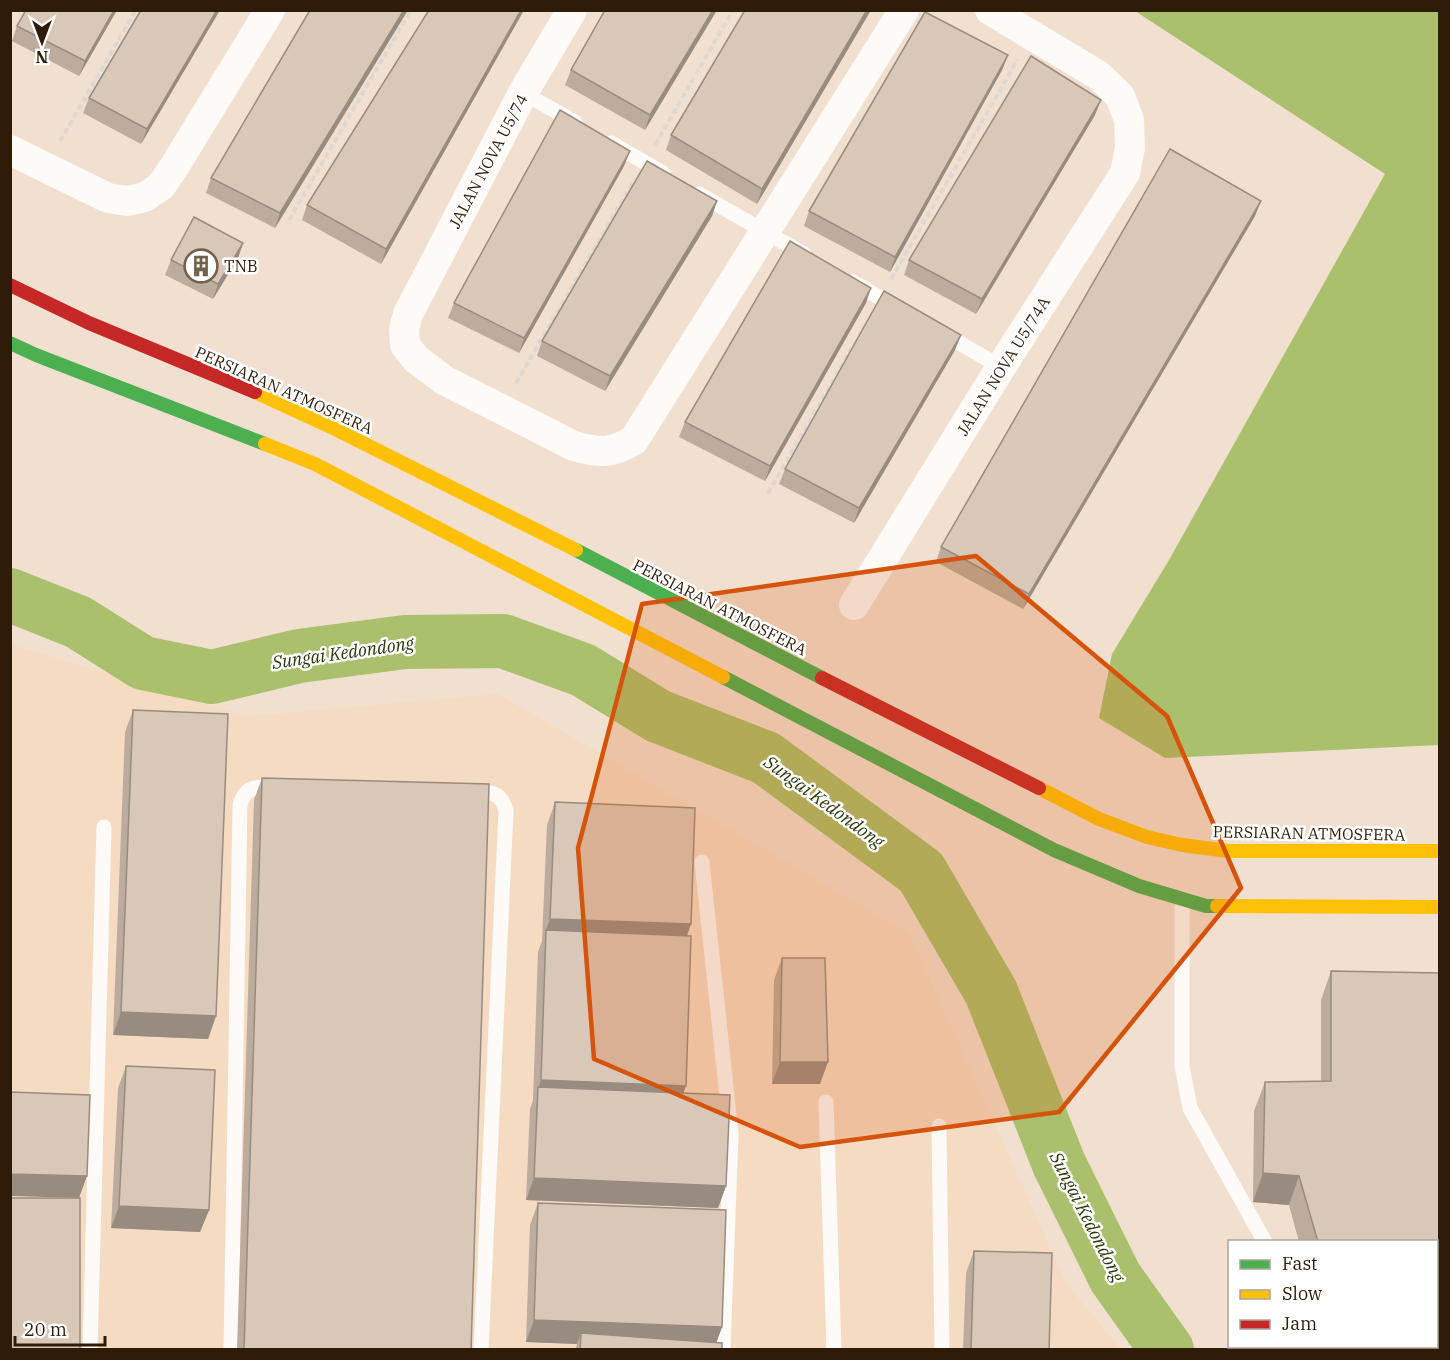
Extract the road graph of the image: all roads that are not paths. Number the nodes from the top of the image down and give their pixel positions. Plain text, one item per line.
1 (270, 10) edge
2 (572, 10) edge
3 (904, 10) edge
4 (990, 10) edge
5 (523, 93) junction
6 (10, 150) edge
7 (764, 231) junction
8 (813, 259) edge
9 (842, 276) edge
10 (10, 285) edge
11 (911, 315) edge
12 (931, 327) edge
13 (10, 343) edge
14 (1001, 367) junction
15 (854, 605) dead end
16 (293, 788) edge
17 (454, 791) edge
18 (104, 826) dead end
19 (1440, 851) edge
20 (702, 862) dead end
21 (1182, 899) junction
22 (1440, 907) edge
23 (826, 1102) dead end
24 (939, 1126) dead end
25 (1263, 1240) edge
26 (90, 1350) edge
27 (231, 1350) edge
28 (481, 1350) edge
29 (723, 1350) edge
30 (834, 1350) edge
31 (942, 1350) edge

1 - 6 street
2 - 5 street, JALAN NOVA U5/74
3 - 7 street
4 - 14 street, JALAN NOVA U5/74A
5 - 7 lane
5 - 7 street, JALAN NOVA U5/74
7 - 8 lane
9 - 11 lane
10 - 19 street, PERSIARAN ATMOSFERA
12 - 14 lane
13 - 21 street
14 - 15 street, JALAN NOVA U5/74A
16 - 27 lane
17 - 28 lane
18 - 26 lane
20 - 29 lane
21 - 22 street
21 - 25 lane
23 - 30 lane
24 - 31 lane

